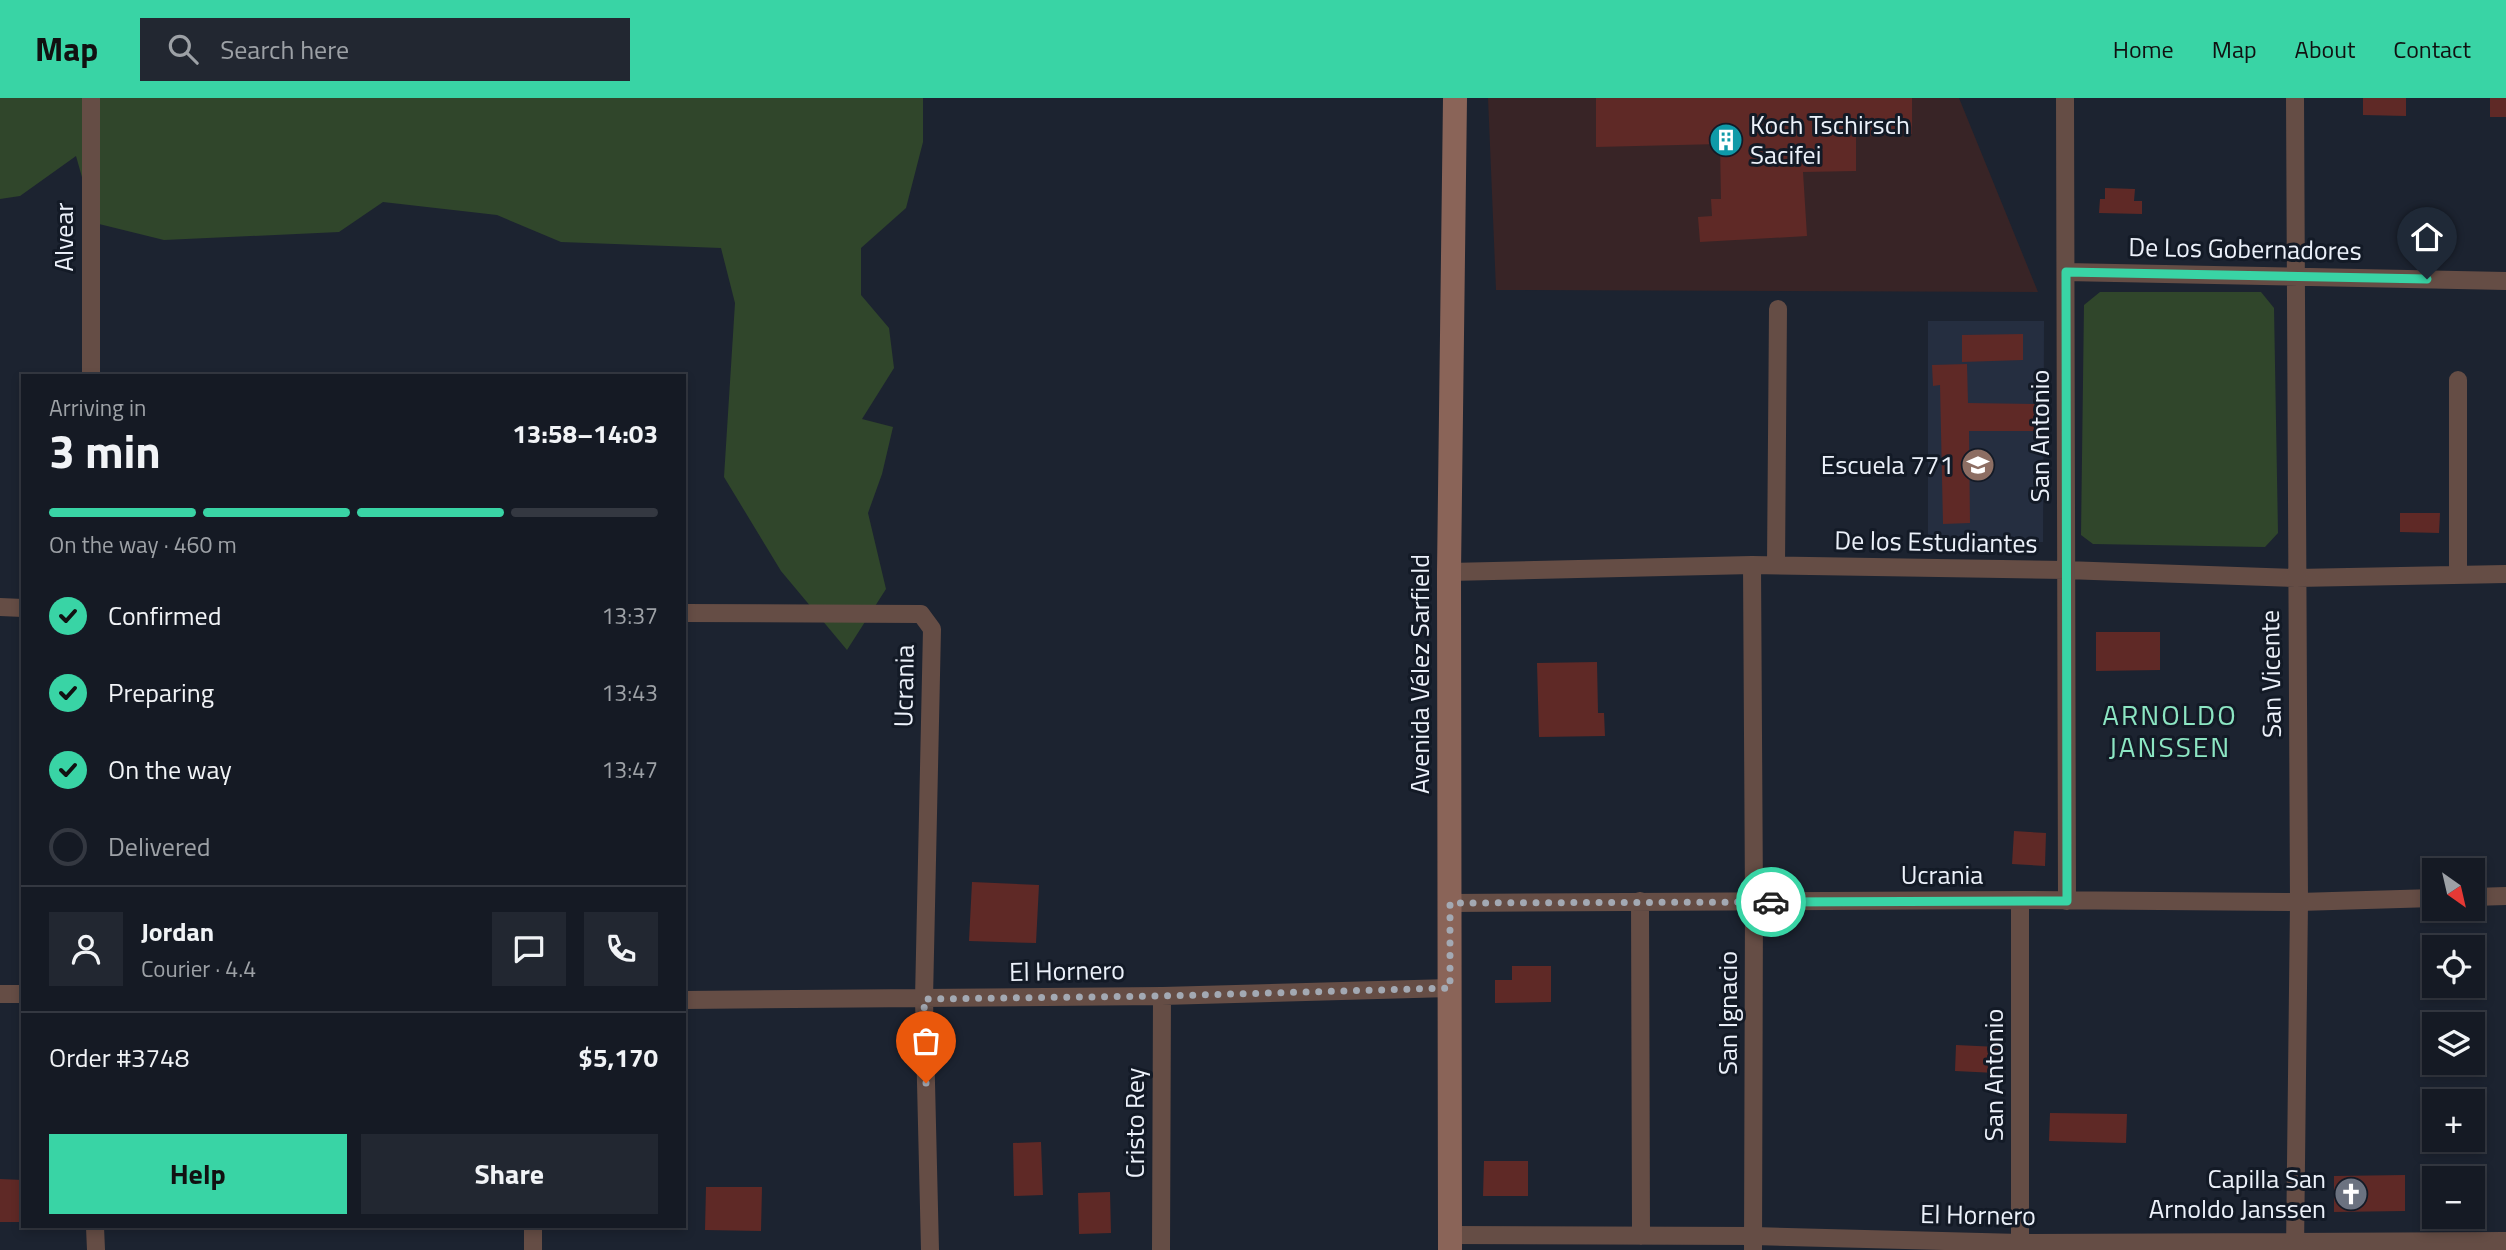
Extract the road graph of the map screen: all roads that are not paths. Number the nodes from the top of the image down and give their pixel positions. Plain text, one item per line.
1 (91, 98) edge
2 (1455, 98) edge
3 (2065, 98) edge
4 (2295, 98) edge
5 (2066, 272) junction
6 (2295, 275) junction
7 (2506, 281) edge
8 (1778, 309) dead end
9 (91, 374) edge
10 (2458, 380) dead end
11 (1752, 565) junction
12 (1776, 565) junction
13 (2066, 570) junction
14 (1449, 572) junction
15 (2506, 574) edge
16 (2458, 575) junction
17 (2296, 578) junction
18 (0, 607) edge
19 (21, 608) edge
20 (686, 613) edge
21 (2485, 897) edge
22 (2506, 897) edge
23 (2422, 898) edge
24 (2020, 900) junction
25 (1640, 901) junction
26 (2067, 901) junction
27 (1755, 902) junction
28 (2300, 902) junction
29 (1450, 903) junction
30 (1450, 988) junction
31 (0, 994) edge
32 (21, 994) edge
33 (1162, 996) junction
34 (924, 999) junction
35 (686, 1000) edge
36 (95, 1228) edge
37 (533, 1228) edge
38 (1641, 1236) junction
39 (2506, 1241) edge
40 (1450, 1242) edge
41 (1753, 1243) edge
42 (2295, 1245) edge
43 (2020, 1246) edge
44 (96, 1250) edge
45 (533, 1250) edge
46 (930, 1250) edge
47 (1161, 1250) edge

1 - 9 street, Alvear
2 - 14 main road, Avenida Vélez Sarfield
3 - 5 street, San Antonio
4 - 6 street, San Vicente
5 - 6 street, De Los Gobernadores
5 - 13 street, San Antonio
6 - 7 street, De Los Gobernadores
6 - 17 street, San Vicente
8 - 12 street
10 - 16 street
11 - 12 street, De los Estudiantes
11 - 14 street, De los Estudiantes
11 - 27 street, San Ignacio
12 - 13 street, De los Estudiantes
13 - 17 street, De los Estudiantes
13 - 26 street, San Antonio
14 - 29 main road, Avenida Vélez Sarfield
15 - 16 street, De los Estudiantes
16 - 17 street, De los Estudiantes
17 - 28 street, San Vicente
18 - 19 street
20 - 34 street, Ucrania
21 - 22 street
23 - 28 street, Ucrania
24 - 26 street, Ucrania
24 - 27 street, Ucrania
24 - 43 street, San Antonio
25 - 27 street, Ucrania
25 - 29 street, Ucrania
25 - 38 street
26 - 28 street, Ucrania
27 - 41 street, San Ignacio
28 - 42 street, San Vicente
29 - 30 main road, Avenida Vélez Sarfield
30 - 33 street, El Hornero
30 - 40 main road, Avenida Vélez Sarfield
31 - 32 street
33 - 34 street, El Hornero
33 - 47 street, Cristo Rey
34 - 35 street, El Hornero
34 - 46 street
36 - 44 street
37 - 45 street
38 - 40 street, El Hornero
38 - 41 street, El Hornero
39 - 42 street, El Hornero
41 - 43 street, El Hornero
42 - 43 street, El Hornero

